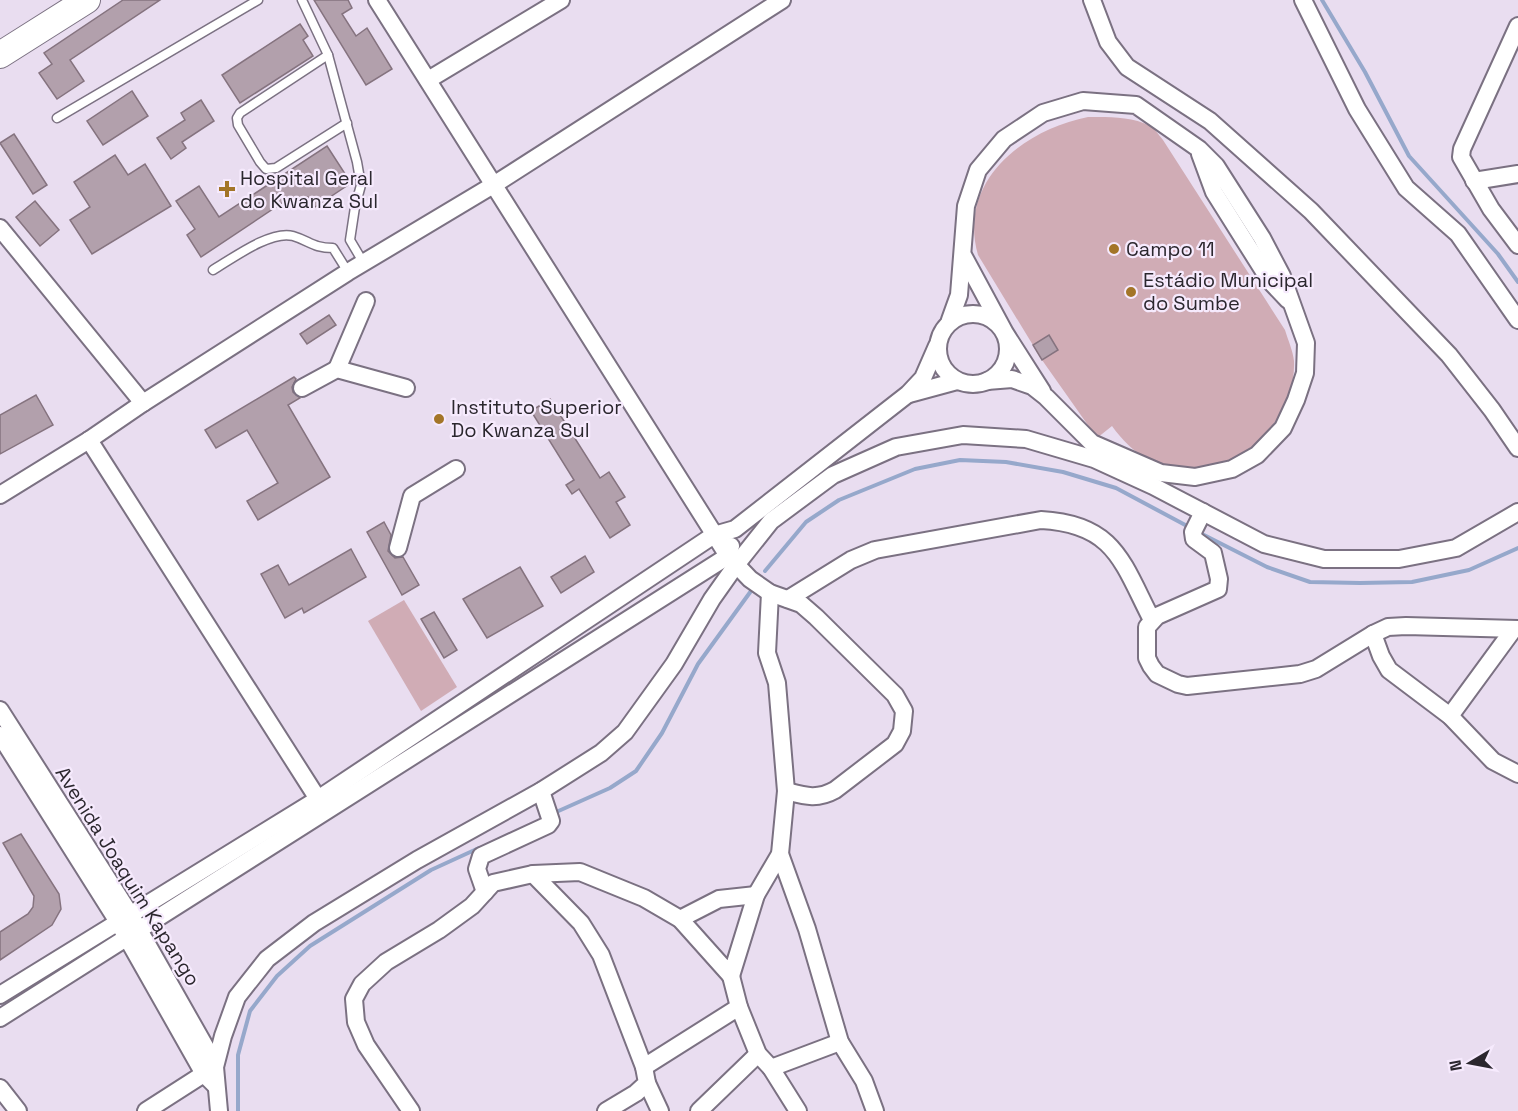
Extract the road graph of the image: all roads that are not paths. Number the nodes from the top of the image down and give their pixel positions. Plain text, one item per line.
1 (58, 0) edge
2 (87, 0) edge
3 (258, 0) edge
4 (302, 0) edge
5 (377, 0) edge
6 (561, 0) edge
7 (782, 0) edge
8 (1092, 0) edge
9 (1303, 0) edge
10 (1518, 26) edge
11 (0, 36) edge
12 (0, 55) edge
13 (328, 55) junction
14 (428, 80) junction
15 (57, 118) dead end
16 (347, 123) junction
17 (1518, 174) edge
18 (1474, 181) junction
19 (495, 184) junction
20 (0, 228) edge
21 (1515, 234) edge
22 (964, 257) junction
23 (363, 262) junction
24 (213, 270) dead end
25 (348, 272) junction
26 (366, 302) dead end
27 (950, 321) junction
28 (1518, 321) edge
29 (1005, 333) junction
30 (937, 346) junction
31 (337, 369) junction
32 (957, 381) junction
33 (987, 381) junction
34 (302, 388) dead end
35 (406, 388) dead end
36 (908, 394) junction
37 (1046, 397) junction
38 (143, 403) junction
39 (89, 440) junction
40 (1518, 448) edge
41 (456, 469) dead end
42 (0, 495) edge
43 (1518, 512) edge
44 (1199, 521) junction
45 (735, 529) junction
46 (714, 535) junction
47 (398, 548) dead end
48 (732, 560) junction
49 (770, 593) junction
50 (788, 599) junction
51 (1152, 620) junction
52 (1516, 629) edge
53 (1373, 634) junction
54 (0, 710) edge
55 (1450, 716) junction
56 (4, 736) edge
57 (1518, 774) edge
58 (786, 791) junction
59 (542, 794) junction
60 (318, 799) junction
61 (780, 854) junction
62 (532, 874) junction
63 (485, 892) junction
64 (756, 895) junction
65 (680, 920) junction
66 (128, 925) junction
67 (731, 976) junction
68 (0, 995) edge
69 (740, 1007) junction
70 (0, 1018) edge
71 (840, 1042) junction
72 (758, 1054) junction
73 (771, 1068) junction
74 (211, 1075) junction
75 (646, 1075) junction
76 (0, 1088) edge
77 (18, 1111) edge
78 (146, 1111) edge
79 (219, 1111) edge
80 (411, 1111) edge
81 (606, 1111) edge
82 (660, 1111) edge
83 (699, 1111) edge
84 (798, 1111) edge
85 (875, 1111) edge

1 - 11 main road
2 - 12 main road
3 - 15 lane
4 - 13 lane
5 - 14 street
6 - 14 street
7 - 19 street
8 - 40 street
9 - 28 street
10 - 18 street
13 - 16 lane
13 - 16 lane
14 - 19 street
16 - 23 lane
17 - 18 street
18 - 21 street
19 - 23 street
19 - 46 street
20 - 38 street
22 - 27 street
22 - 29 street
22 - 37 street
23 - 25 street
24 - 25 lane
25 - 38 street
26 - 31 street
27 - 29 street
27 - 30 street
29 - 33 street
29 - 37 street
30 - 32 street
30 - 36 street
31 - 34 street
31 - 35 street
32 - 33 street
32 - 36 street
33 - 37 street
36 - 45 street
38 - 39 street
39 - 42 street
39 - 60 street
41 - 47 street
43 - 44 street
44 - 48 street
44 - 51 street
45 - 46 street
45 - 48 street
46 - 48 street
46 - 60 street
48 - 49 street
48 - 59 street
48 - 66 street
49 - 50 street
49 - 58 street
50 - 51 street
50 - 58 street
51 - 53 street
52 - 53 street
52 - 55 street
53 - 55 street
54 - 56 street, Avenida Joaquim Kapango
55 - 57 street
56 - 66 street, Avenida Joaquim Kapango
58 - 61 street
59 - 63 street
59 - 74 street
60 - 66 street
61 - 64 street
61 - 71 street
62 - 63 street
62 - 65 street
62 - 75 street
63 - 80 street
64 - 65 street
64 - 67 street
65 - 67 street
66 - 68 street
66 - 70 street
66 - 74 street, Avenida Joaquim Kapango
67 - 69 street
69 - 72 street
69 - 75 street
71 - 73 street
71 - 85 street
72 - 73 street
72 - 83 street
73 - 84 street
74 - 78 street
74 - 79 street
75 - 81 street
75 - 82 street
76 - 77 street

